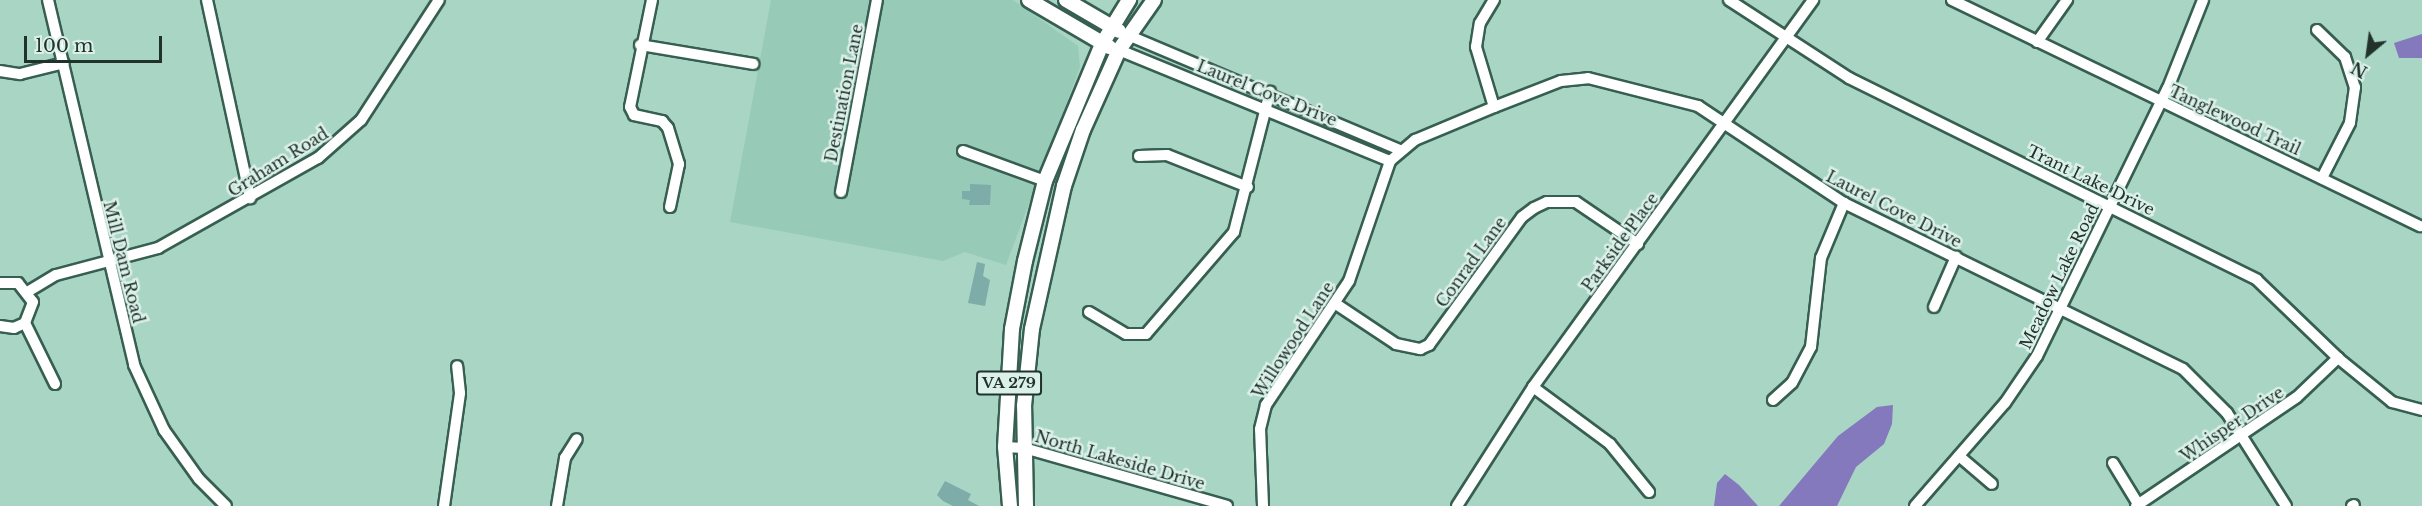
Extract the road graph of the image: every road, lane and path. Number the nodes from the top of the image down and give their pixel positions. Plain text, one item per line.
1 (48, 0) edge
2 (207, 0) edge
3 (439, 0) edge
4 (652, 0) edge
5 (877, 0) edge
6 (1029, 0) edge
7 (1066, 0) edge
8 (1129, 0) edge
9 (1154, 0) edge
10 (1729, 0) edge
11 (1813, 0) edge
12 (1952, 0) edge
13 (2067, 0) edge
14 (2203, 0) edge
15 (1492, 3) edge
16 (1111, 28) junction
17 (2317, 30) dead end
18 (1130, 36) junction
19 (1786, 38) junction
20 (2037, 42) junction
21 (1102, 44) junction
22 (640, 45) junction
23 (1119, 50) junction
24 (64, 63) junction
25 (753, 64) dead end
26 (0, 71) edge
27 (1270, 92) junction
28 (2161, 102) junction
29 (1263, 107) junction
30 (1494, 107) junction
31 (1725, 123) junction
32 (1400, 150) junction
33 (963, 151) dead end
34 (1139, 156) dead end
35 (1390, 160) junction
36 (2322, 178) junction
37 (1045, 181) junction
38 (1248, 188) junction
39 (841, 192) dead end
40 (250, 198) junction
41 (1844, 203) junction
42 (2110, 205) junction
43 (670, 207) dead end
44 (2420, 226) dead end
45 (1638, 244) junction
46 (1956, 257) junction
47 (108, 261) junction
48 (0, 283) edge
49 (29, 291) junction
50 (1336, 304) junction
51 (1934, 307) dead end
52 (2060, 308) junction
53 (1089, 312) dead end
54 (25, 323) junction
55 (0, 326) edge
56 (2338, 358) junction
57 (457, 366) dead end
58 (56, 384) dead end
59 (1533, 387) junction
60 (1773, 400) dead end
61 (2422, 410) edge
62 (2243, 437) junction
63 (577, 439) dead end
64 (1005, 447) junction
65 (1024, 448) junction
66 (1959, 456) junction
67 (2114, 463) dead end
68 (1992, 484) dead end
69 (1649, 492) dead end
70 (2137, 505) edge
71 (226, 506) edge
72 (444, 506) edge
73 (557, 506) edge
74 (1010, 506) edge
75 (1026, 506) edge
76 (1227, 506) edge
77 (1263, 506) edge
78 (1457, 506) edge
79 (1916, 506) edge
80 (2286, 506) edge

1 - 24 street, Mill Dam Road
2 - 40 street
3 - 40 street, Graham Road
4 - 22 street
5 - 39 street, Destination Lane
6 - 21 main road
7 - 16 main road
8 - 16 main road, VA 279
9 - 18 main road, VA 279
10 - 19 street, Trant Lake Drive
11 - 19 street, Parkside Place
12 - 20 street, Tanglewood Trail
13 - 20 street
14 - 28 street, Meadow Lake Road
15 - 30 street
16 - 18 main road
16 - 21 main road, VA 279
17 - 36 street
18 - 23 main road, VA 279
18 - 27 street, Laurel Cove Drive
19 - 31 street, Parkside Place
19 - 42 street, Trant Lake Drive
20 - 28 street, Tanglewood Trail
21 - 23 main road
21 - 37 main road, VA 279
22 - 25 street
22 - 43 street
23 - 29 street, Laurel Cove Drive
23 - 65 main road, VA 279
24 - 26 street
24 - 47 street, Mill Dam Road
27 - 29 street
27 - 32 street, Laurel Cove Drive
28 - 36 street, Tanglewood Trail
28 - 42 street, Meadow Lake Road
29 - 35 street, Laurel Cove Drive
29 - 38 street
30 - 31 street, Laurel Cove Drive
30 - 32 street, Laurel Cove Drive
31 - 41 street, Laurel Cove Drive
31 - 45 street, Parkside Place
32 - 35 street, Laurel Cove Drive
33 - 37 street
34 - 38 street
35 - 50 street, Willowood Lane
36 - 44 street, Tanglewood Trail
37 - 64 main road, VA 279
38 - 53 street
40 - 47 street, Graham Road
41 - 46 street, Laurel Cove Drive
41 - 60 street
42 - 52 street, Meadow Lake Road
42 - 56 street, Trant Lake Drive
45 - 50 street, Conrad Lane
45 - 59 street, Parkside Place
46 - 51 street
46 - 52 street, Laurel Cove Drive
47 - 49 street, Graham Road
47 - 71 street, Mill Dam Road
48 - 49 street
49 - 54 street
50 - 77 street, Willowood Lane
52 - 62 street, Laurel Cove Drive
52 - 66 street, Meadow Lake Road
54 - 55 street
54 - 58 street
56 - 61 street, Trant Lake Drive
56 - 62 street, Whisper Drive
57 - 72 street
59 - 69 street
59 - 78 street, Parkside Place
62 - 70 street, Whisper Drive
62 - 80 street, Laurel Cove Drive
63 - 73 street
64 - 65 street, North Lakeside Drive
64 - 74 main road, VA 279
65 - 75 main road, VA 279
65 - 76 street, North Lakeside Drive
66 - 68 street
66 - 79 street, Meadow Lake Road
67 - 70 street

